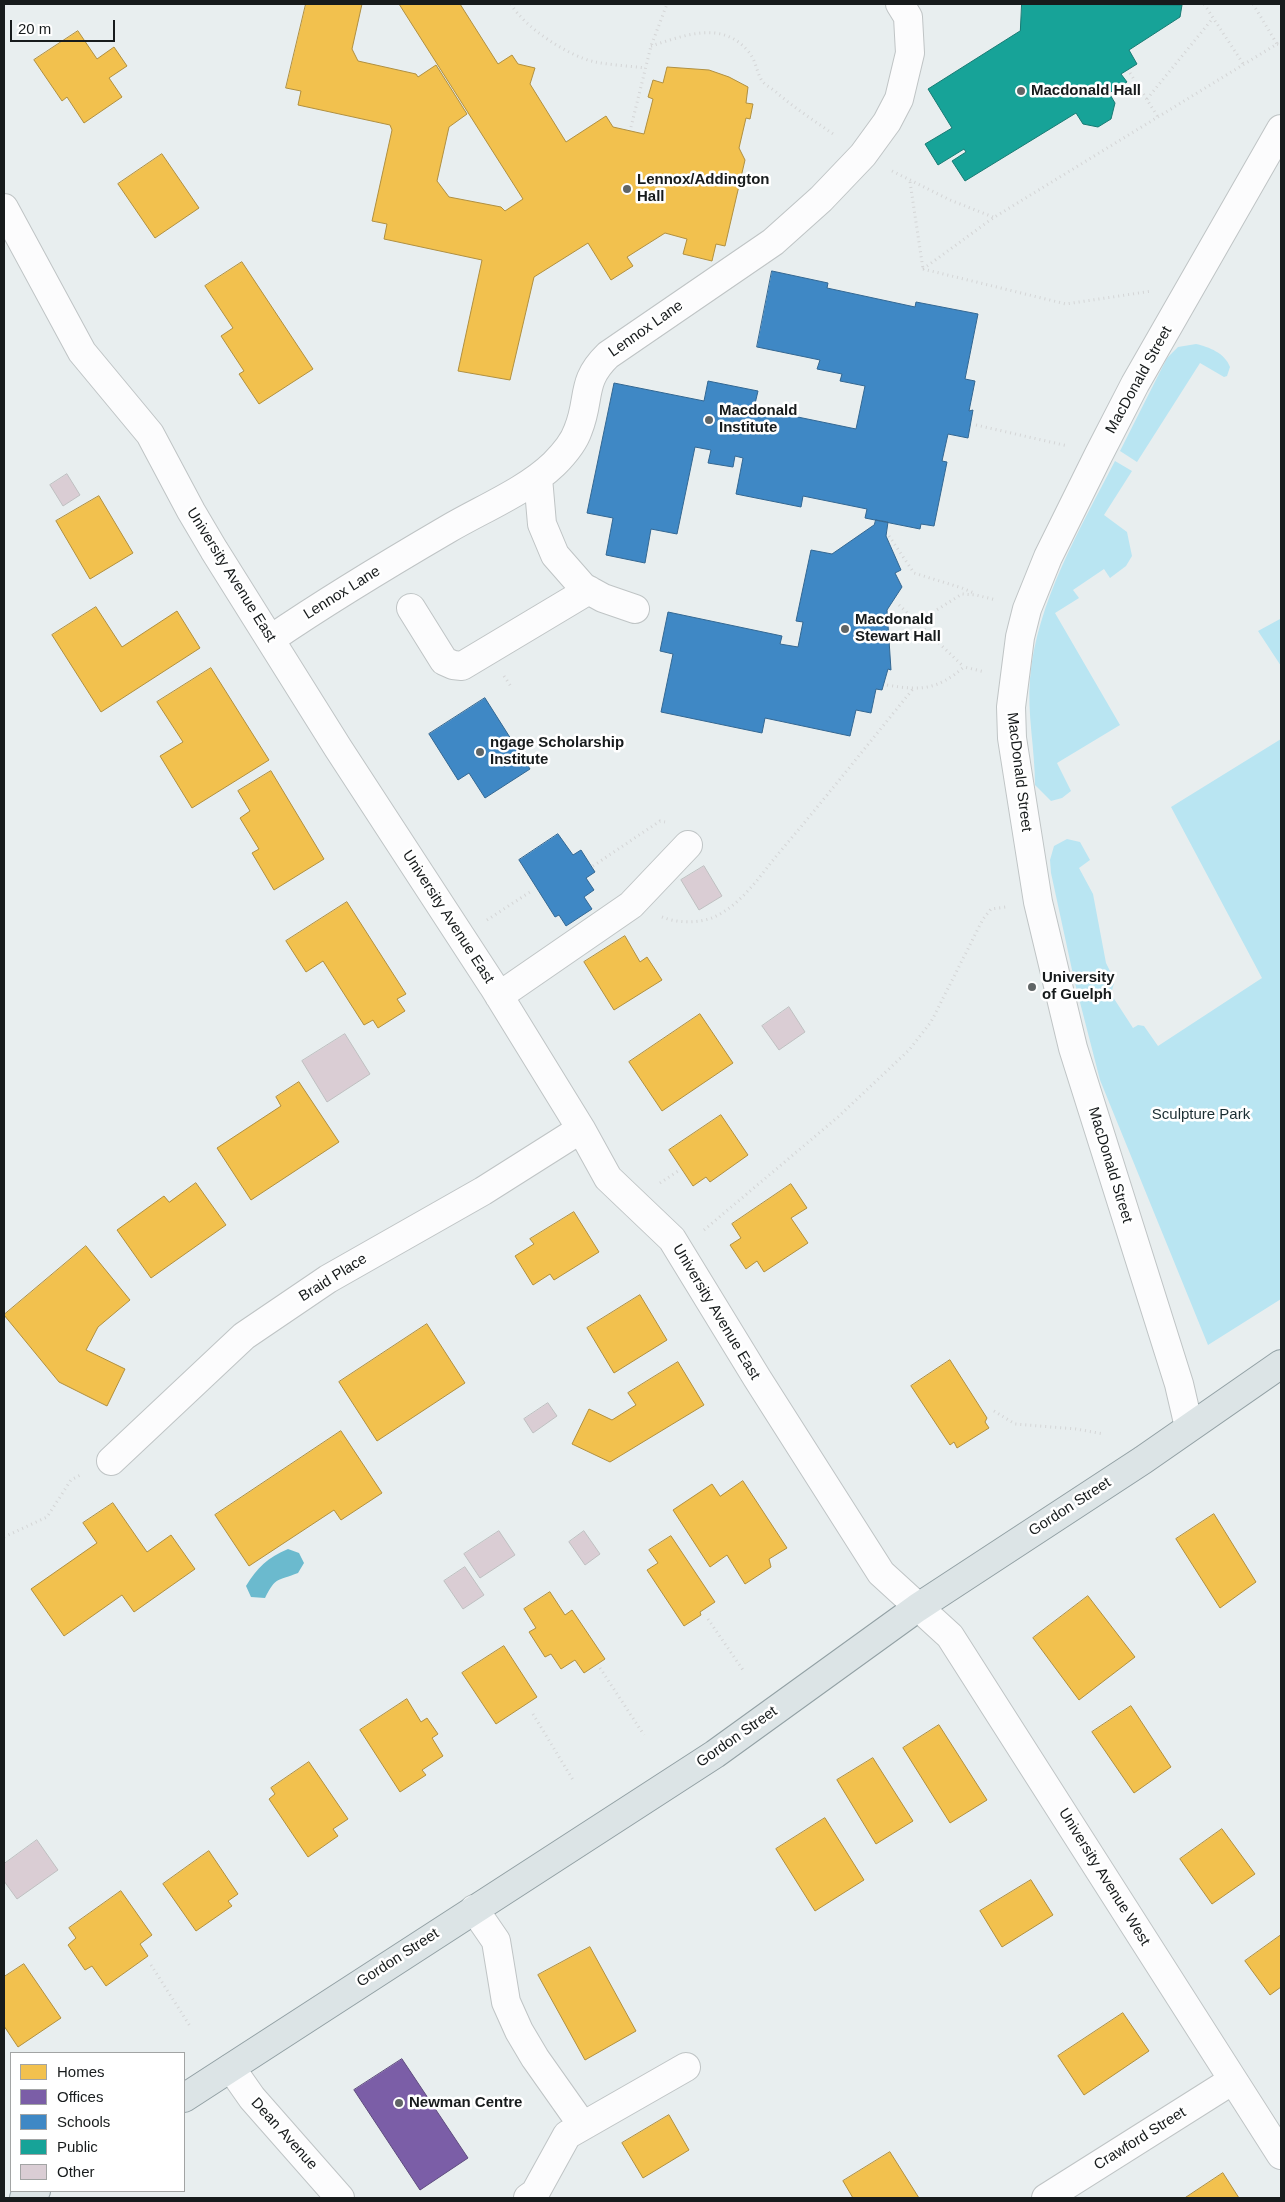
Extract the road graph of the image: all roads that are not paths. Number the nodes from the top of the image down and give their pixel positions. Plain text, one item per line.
1 (900, 4) edge
2 (1281, 129) edge
3 (4, 208) edge
4 (538, 478) junction
5 (589, 590) junction
6 (411, 608) dead end
7 (635, 609) dead end
8 (271, 639) junction
9 (686, 848) road end
10 (499, 996) junction
11 (581, 1129) junction
12 (1281, 1364) edge
13 (1189, 1427) junction
14 (111, 1461) road end
15 (917, 1608) junction
16 (474, 1909) junction
17 (686, 2067) dead end
18 (231, 2068) junction
19 (1233, 2080) junction
20 (185, 2097) edge
21 (583, 2126) junction
22 (1281, 2155) edge
23 (340, 2198) edge
24 (528, 2198) edge
25 (1046, 2198) edge

1 - 4 street, Lennox Lane
2 - 13 street, MacDonald Street
3 - 8 street, University Avenue East
4 - 5 street
4 - 8 street, Lennox Lane
5 - 6 street
5 - 7 street
8 - 10 street, University Avenue East
9 - 10 street
10 - 11 street, University Avenue East
11 - 14 street, Braid Place
11 - 15 street, University Avenue East
12 - 13 main road, Gordon Street
13 - 15 main road, Gordon Street
15 - 16 main road, Gordon Street
15 - 19 street, University Avenue West
16 - 18 main road, Gordon Street
16 - 21 street
17 - 21 street
18 - 20 main road, Gordon Street
18 - 23 street, Dean Avenue
19 - 22 street, University Avenue West
19 - 25 street, Crawford Street
21 - 24 street

